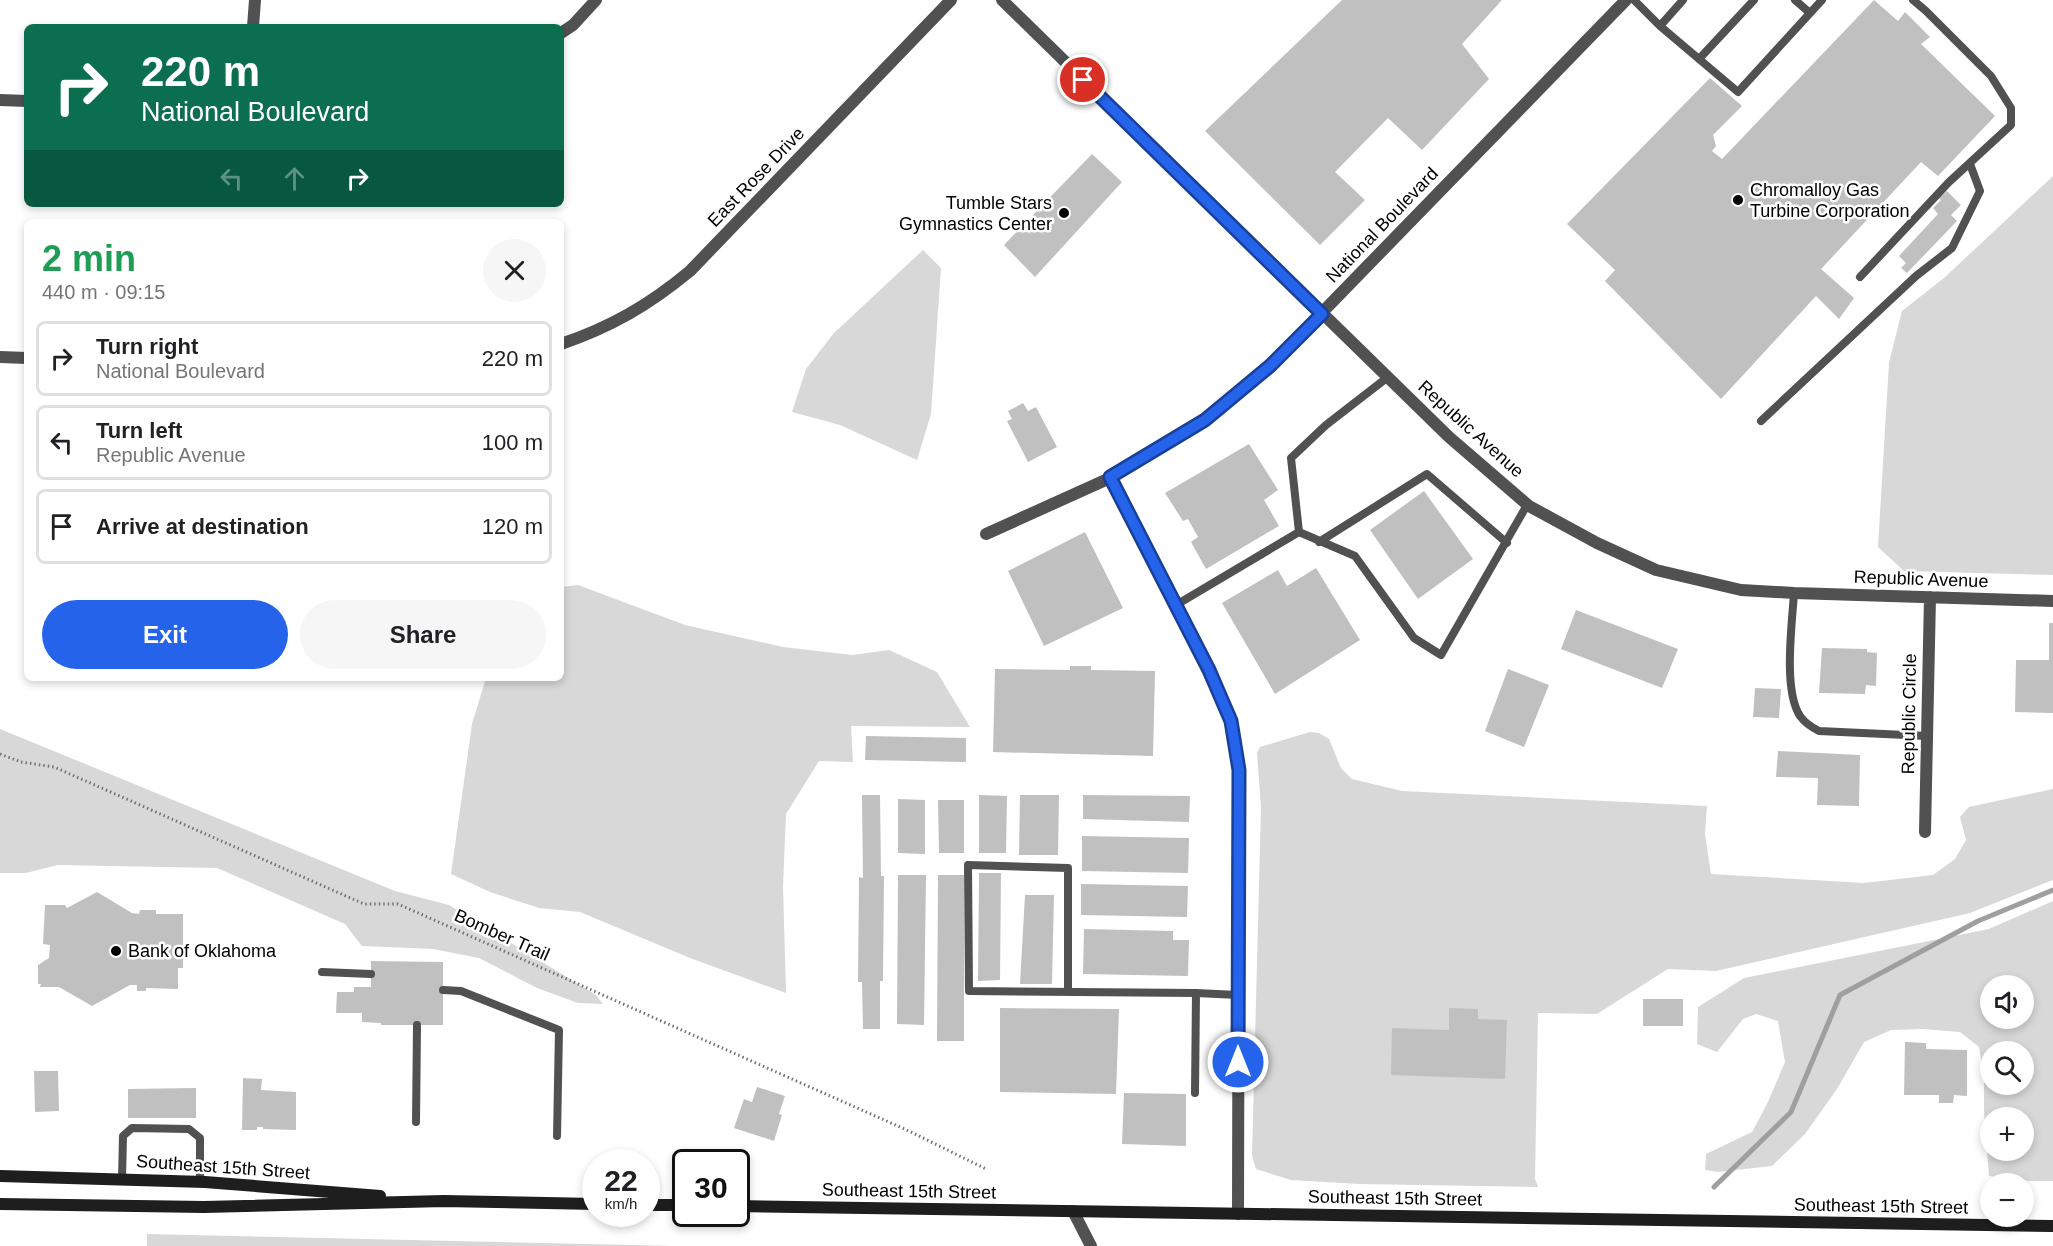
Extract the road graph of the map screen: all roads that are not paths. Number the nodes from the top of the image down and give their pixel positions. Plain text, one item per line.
1 (255, 0) edge
2 (596, 0) edge
3 (951, 0) edge
4 (1002, 0) edge
5 (1626, 0) edge
6 (1634, 0) edge
7 (1683, 0) edge
8 (1754, 0) edge
9 (1796, 0) edge
10 (1822, 0) edge
11 (1913, 0) edge
12 (1810, 13) junction
13 (253, 24) edge
14 (1660, 26) junction
15 (564, 31) edge
16 (1699, 59) junction
17 (0, 100) edge
18 (24, 101) edge
19 (1970, 164) junction
20 (1860, 277) dead end
21 (1322, 314) junction
22 (564, 343) edge
23 (0, 357) edge
24 (24, 358) edge
25 (1388, 376) junction
26 (1761, 421) dead end
27 (1110, 477) junction
28 (1527, 504) junction
29 (1299, 532) junction
30 (986, 534) dead end
31 (1319, 542) junction
32 (1507, 543) junction
33 (1794, 593) junction
34 (1930, 597) junction
35 (2053, 601) edge
36 (1176, 605) junction
37 (1927, 736) junction
38 (1925, 832) dead end
39 (322, 972) dead end
40 (371, 974) dead end
41 (443, 990) dead end
42 (1068, 992) junction
43 (1196, 993) junction
44 (1238, 995) junction
45 (417, 1026) dead end
46 (1195, 1093) dead end
47 (416, 1122) dead end
48 (557, 1136) dead end
49 (0, 1176) edge
50 (122, 1179) junction
51 (200, 1182) junction
52 (444, 1201) junction
53 (0, 1204) edge
54 (582, 1204) edge
55 (750, 1206) edge
56 (1073, 1211) junction
57 (1238, 1214) junction
58 (2053, 1226) edge
59 (1091, 1246) edge

1 - 13 street
2 - 15 street
3 - 22 street, East Rose Drive
4 - 21 street, Republic Avenue
5 - 21 street, National Boulevard
6 - 14 lane
7 - 14 lane
8 - 16 lane
9 - 12 lane
10 - 12 lane
11 - 19 lane
12 - 16 lane
14 - 16 lane
17 - 18 street
19 - 20 lane
19 - 26 lane
21 - 25 street, Republic Avenue
21 - 27 street, National Boulevard
23 - 24 street
25 - 28 street, Republic Avenue
25 - 29 lane
27 - 30 street, National Boulevard
27 - 36 street
28 - 32 lane
28 - 33 street, Republic Avenue
29 - 31 lane
29 - 36 lane
31 - 32 lane
31 - 32 lane
33 - 34 street, Republic Avenue
33 - 37 lane
34 - 35 street, Republic Avenue
34 - 37 street, Republic Circle
36 - 44 street
37 - 38 street, Republic Circle
39 - 40 lane
41 - 48 lane
42 - 42 lane
42 - 43 lane
43 - 44 lane
43 - 46 lane
44 - 57 street
45 - 47 lane
49 - 50 main road, Southeast 15th Street
50 - 51 main road, Southeast 15th Street
50 - 51 lane
51 - 52 main road, Southeast 15th Street
52 - 53 main road, Southeast 15th Street
52 - 54 main road, Southeast 15th Street
55 - 56 main road, Southeast 15th Street
56 - 57 main road, Southeast 15th Street
56 - 59 street
57 - 58 main road, Southeast 15th Street

